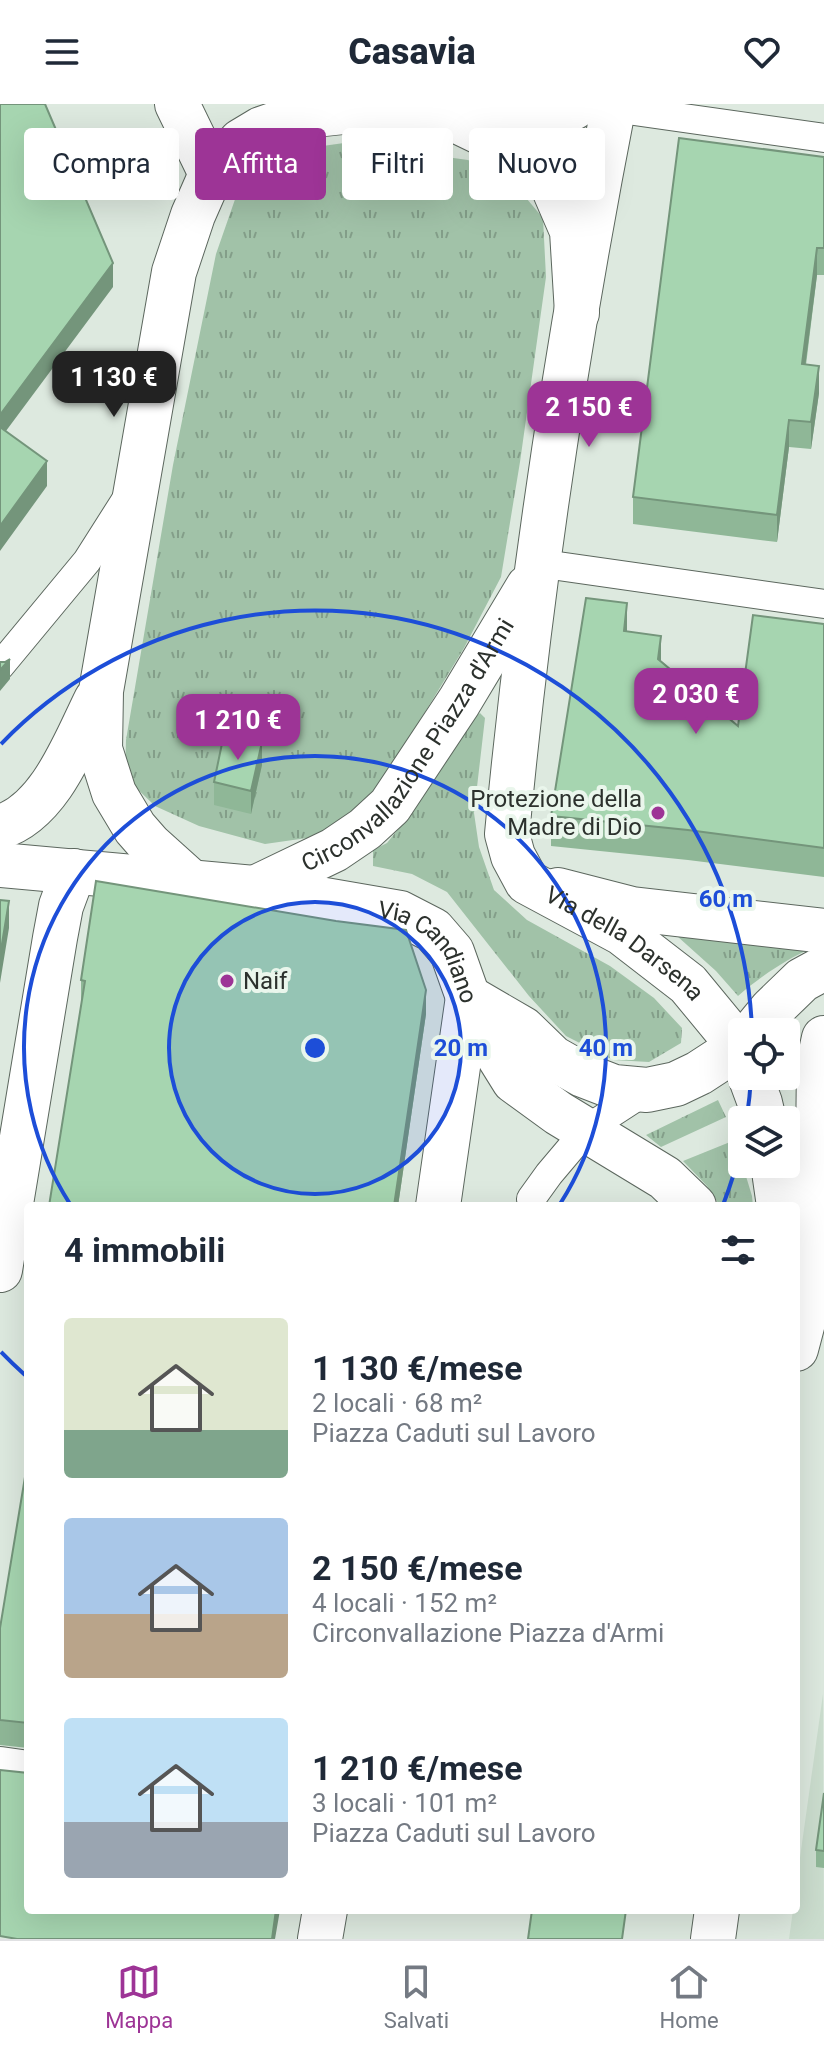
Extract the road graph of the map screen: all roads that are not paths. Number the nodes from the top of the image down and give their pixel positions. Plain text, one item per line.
1 (177, 104) edge
2 (602, 105) edge
3 (360, 107) edge
4 (457, 121) junction
5 (264, 128) edge
6 (824, 138) edge
7 (195, 141) edge
8 (200, 200) edge
9 (577, 313) junction
10 (138, 480) junction
11 (536, 569) junction
12 (824, 604) edge
13 (0, 666) edge
14 (101, 691) junction
15 (10, 812) edge
16 (0, 865) edge
17 (74, 871) junction
18 (189, 880) junction
19 (527, 882) junction
20 (255, 888) junction
21 (824, 931) edge
22 (824, 968) edge
23 (468, 997) junction
24 (766, 1018) edge
25 (728, 1031) edge
26 (824, 1038) edge
27 (728, 1059) edge
28 (647, 1090) junction
29 (587, 1129) junction
30 (775, 1178) edge
31 (531, 1199) dead end
32 (439, 1202) edge
33 (690, 1202) edge
34 (778, 1202) edge
35 (0, 1270) edge
36 (800, 1334) edge
37 (0, 1769) edge
38 (24, 1772) edge
39 (324, 1914) edge
40 (716, 1914) edge
41 (320, 1939) edge
42 (713, 1939) edge

1 - 7 street
2 - 4 street
2 - 6 lane
2 - 9 street, Circonvallazione Piazza d'Armi
3 - 4 street
3 - 5 street
4 - 9 street
8 - 10 street
9 - 11 street, Circonvallazione Piazza d'Armi
10 - 13 lane
10 - 14 street
11 - 12 lane
11 - 19 street, Circonvallazione Piazza d'Armi
11 - 20 street, Circonvallazione Piazza d'Armi
14 - 15 street
14 - 18 street
16 - 17 street, Via Candiano
17 - 18 street, Via Candiano
17 - 35 street
18 - 20 street, Via Candiano
19 - 21 street
19 - 25 street, Via della Darsena
20 - 23 street, Via Candiano
22 - 24 street, Via Candiano
23 - 28 street, Via Candiano
23 - 29 street
23 - 32 street
26 - 36 street
27 - 28 street, Via Candiano
28 - 29 lane
29 - 31 lane
29 - 33 street
30 - 34 street
37 - 38 street
39 - 41 street
40 - 42 street

